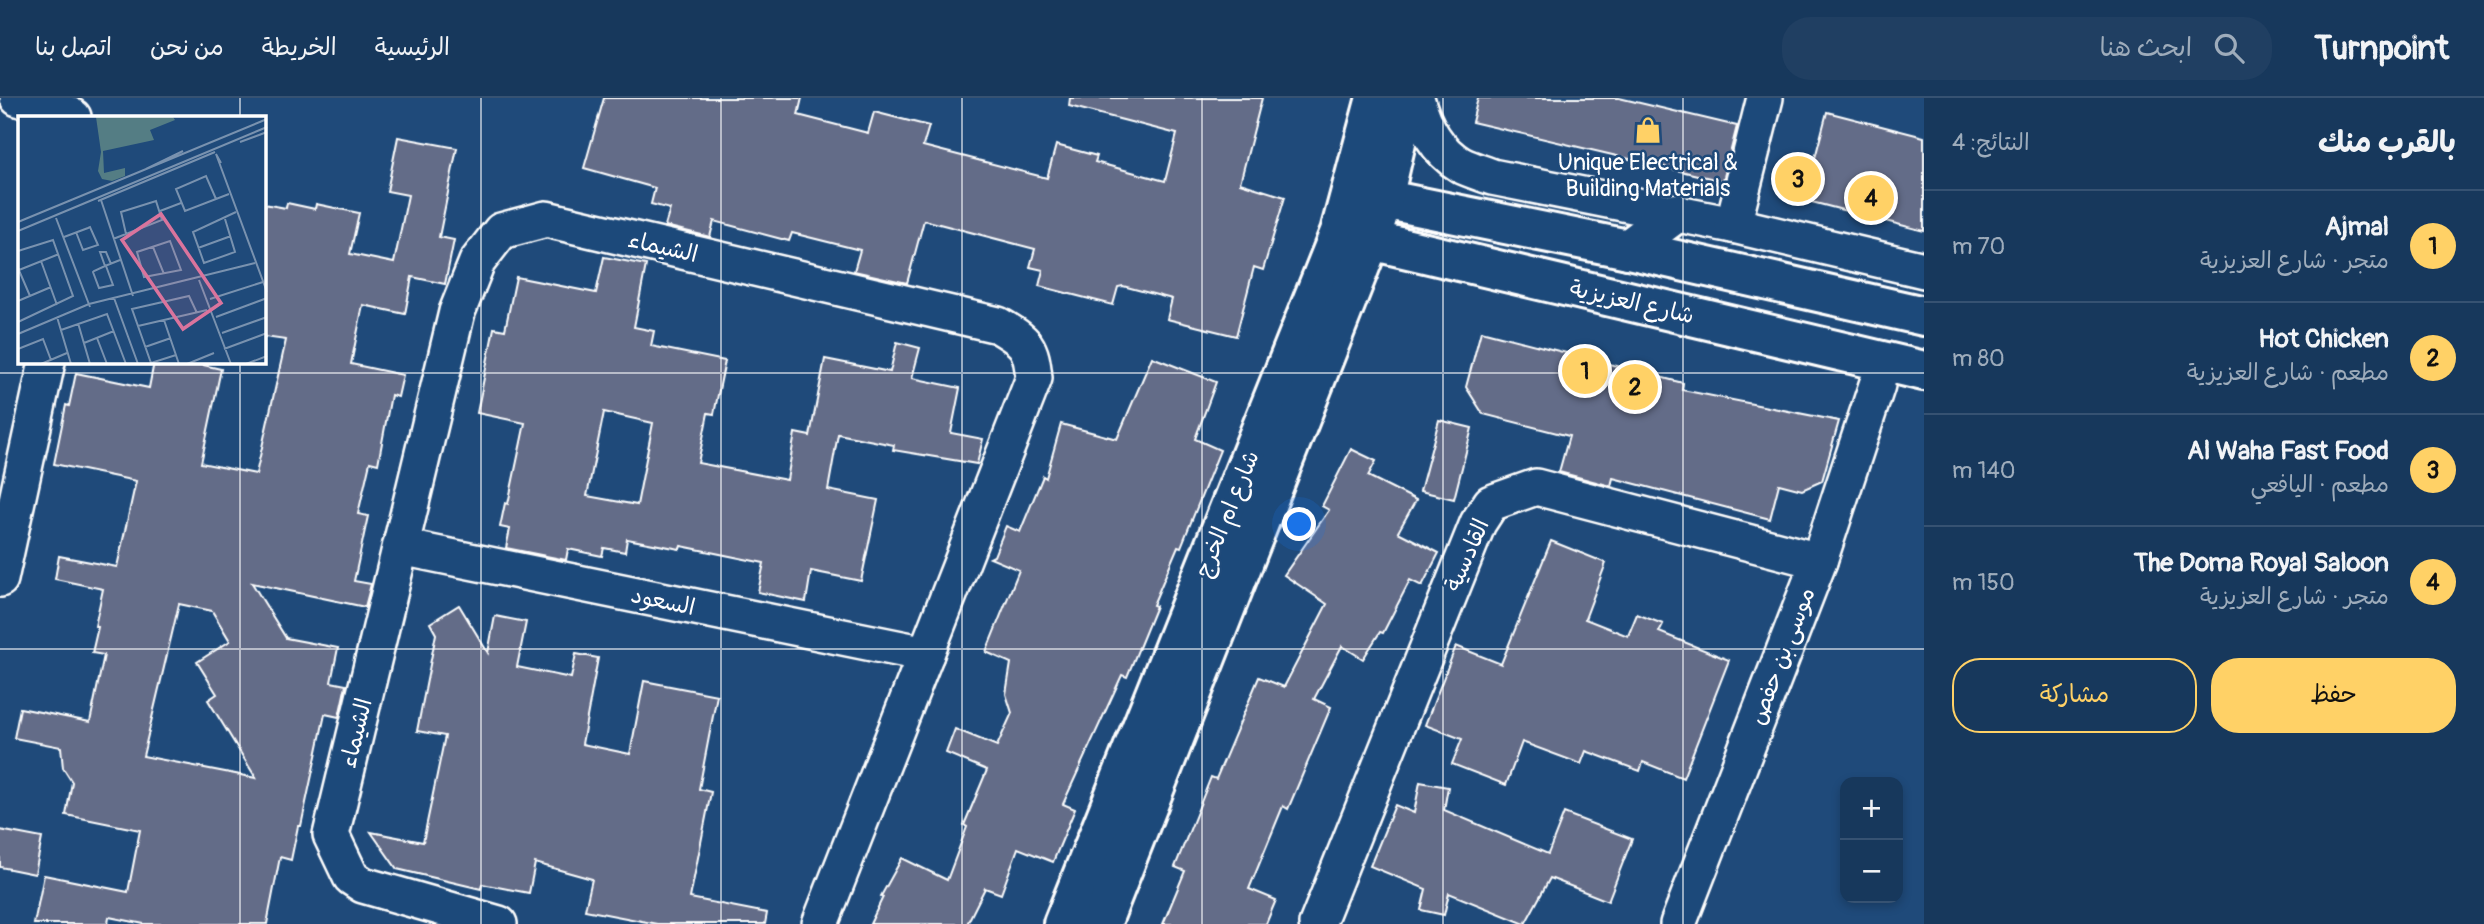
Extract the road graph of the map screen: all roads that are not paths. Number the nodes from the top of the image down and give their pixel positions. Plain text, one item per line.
1 (18, 98) edge
2 (1376, 98) edge
3 (1406, 98) edge
4 (1416, 98) edge
5 (1765, 98) edge
6 (71, 116) edge
7 (1367, 196) junction
8 (1676, 212) junction
9 (1733, 225) junction
10 (1355, 236) junction
11 (1628, 250) junction
12 (1924, 270) edge
13 (1924, 316) edge
14 (47, 364) edge
15 (1924, 371) edge
16 (1877, 385) dead end
17 (401, 547) junction
18 (1819, 561) junction
19 (0, 579) edge
20 (926, 654) junction
21 (499, 924) edge
22 (820, 924) edge
23 (1063, 924) edge
24 (1101, 924) edge
25 (1317, 924) edge
26 (1678, 924) edge

1 - 6 street
2 - 7 street, شارع ام الخرج
3 - 7 street, شارع ام الخرج
4 - 8 street
5 - 9 street
7 - 10 street, شارع ام الخرج
7 - 11 street
8 - 9 street
8 - 11 street
9 - 12 street
10 - 15 street, شارع العزيزية
10 - 23 street, شارع ام الخرج
10 - 24 street, شارع ام الخرج
11 - 13 street
14 - 19 street
16 - 18 street, موسى بن حفص
17 - 20 street, السعود
17 - 20 street, الشيماء
17 - 21 street, الشيماء
18 - 25 street, القادسية
18 - 26 street, موسى بن حفص
20 - 22 street, الشيماء

